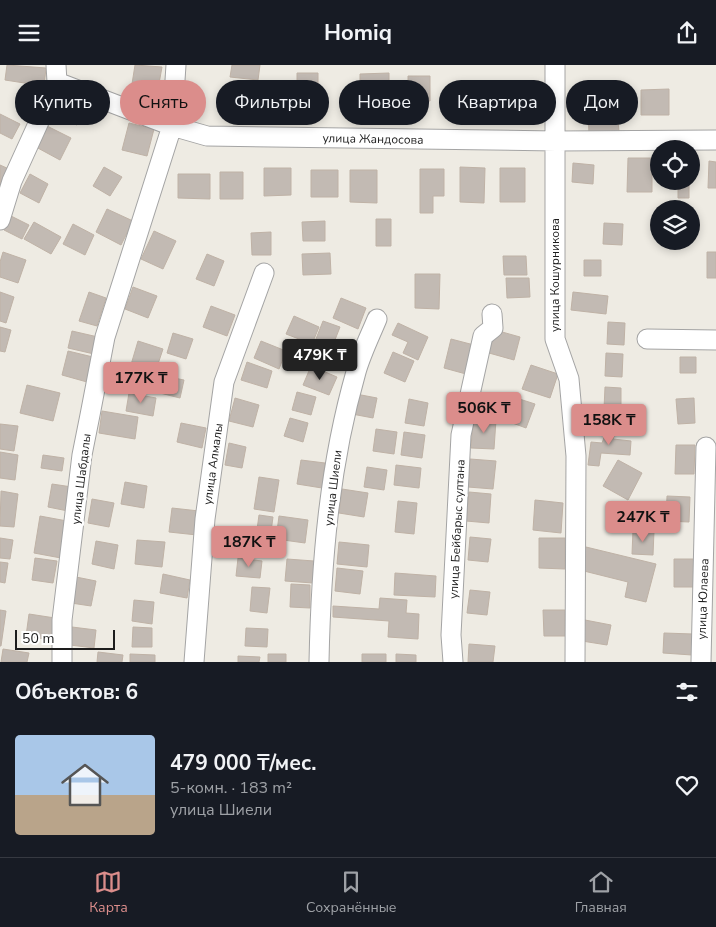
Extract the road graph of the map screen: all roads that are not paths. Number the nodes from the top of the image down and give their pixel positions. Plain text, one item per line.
1 (176, 65) edge
2 (555, 65) edge
3 (57, 74) edge
4 (172, 126) junction
5 (716, 140) edge
6 (556, 141) junction
7 (0, 220) edge
8 (264, 273) dead end
9 (492, 314) dead end
10 (377, 319) dead end
11 (647, 339) dead end
12 (716, 339) edge
13 (706, 447) dead end
14 (62, 662) edge
15 (194, 662) edge
16 (319, 662) edge
17 (453, 662) edge
18 (575, 662) edge
19 (700, 662) edge

1 - 4 street, улица Шабдалы
2 - 6 street, улица Кошурникова
3 - 4 street, улица Жандосова
3 - 7 street
4 - 6 street, улица Жандосова
4 - 14 street, улица Шабдалы
5 - 6 street, улица Жандосова
6 - 18 street, улица Кошурникова
8 - 15 street, улица Алмалы
9 - 17 street, улица Бейбарыс султана
10 - 16 street, улица Шиели
11 - 12 street
13 - 19 street, улица Юлаева

